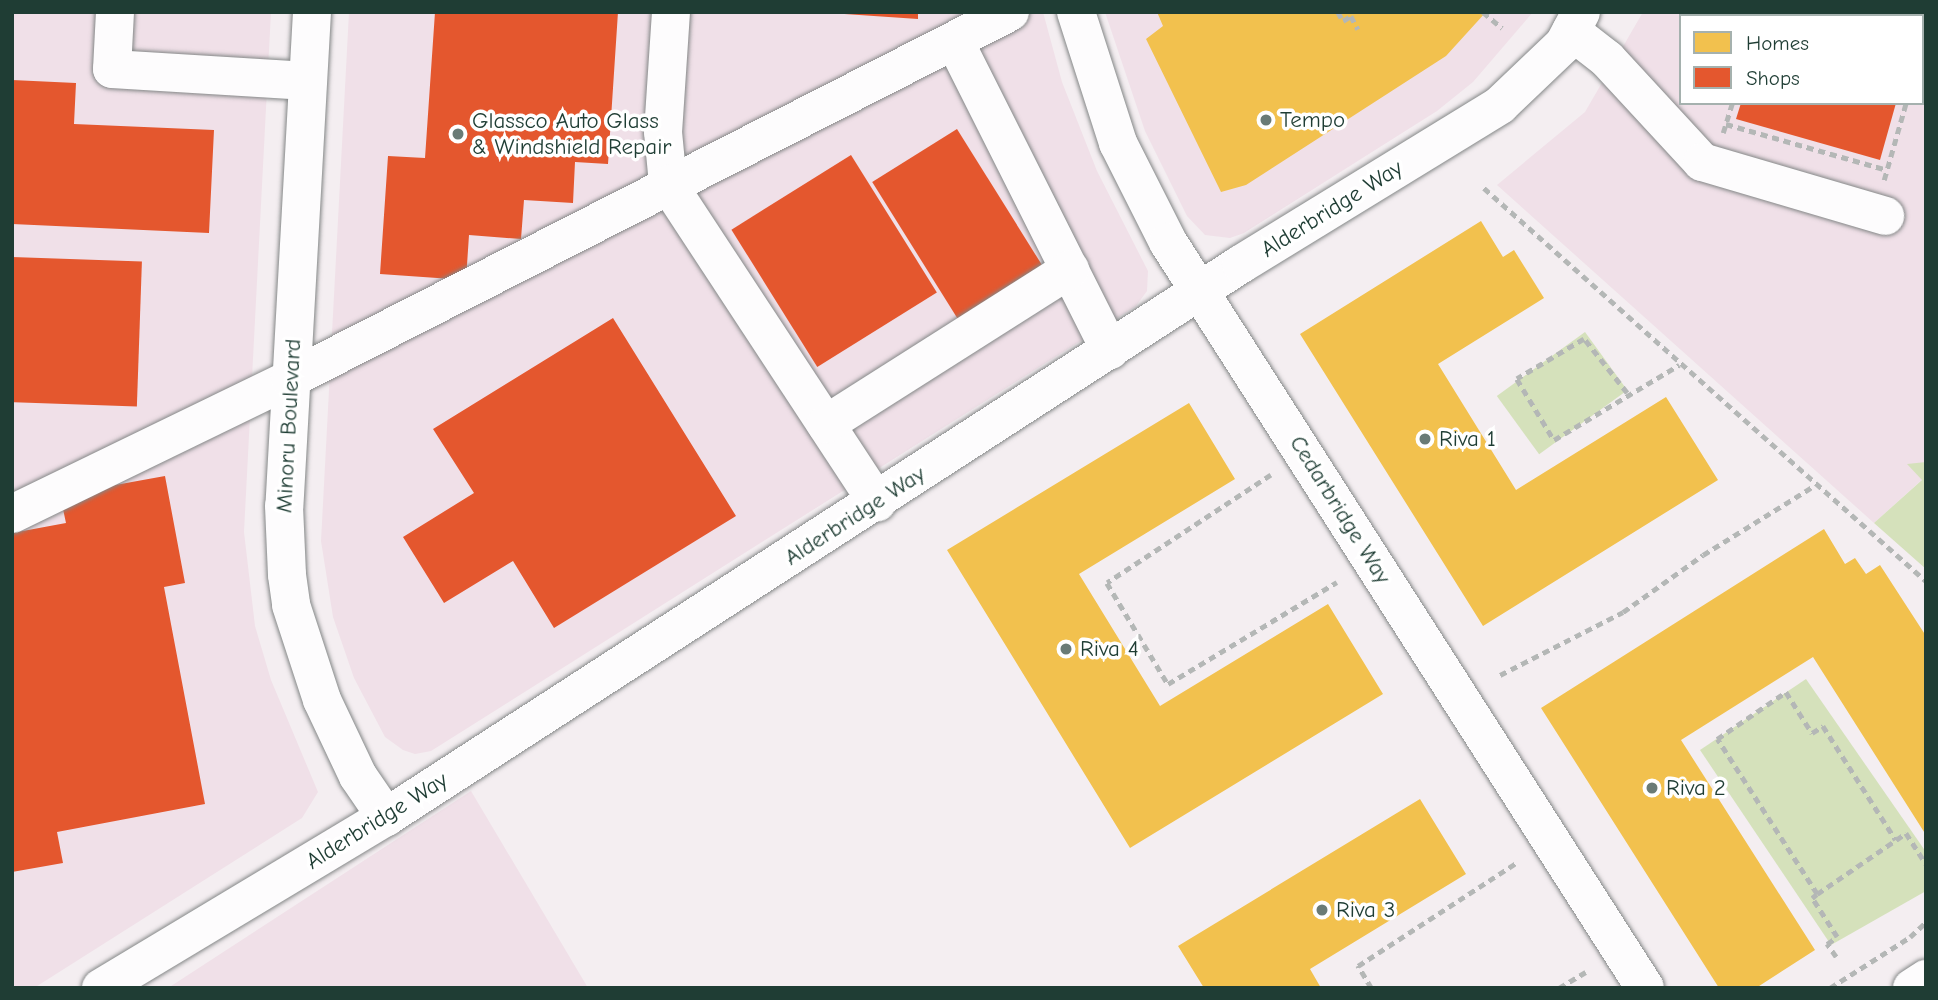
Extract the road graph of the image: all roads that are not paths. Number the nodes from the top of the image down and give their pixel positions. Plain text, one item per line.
1 (105, 12) edge
2 (312, 12) edge
3 (671, 12) edge
4 (1010, 12) edge
5 (1076, 12) edge
6 (115, 13) edge
7 (1576, 22) edge
8 (955, 42) junction
9 (308, 81) junction
10 (668, 184) junction
11 (1879, 215) road end
12 (1070, 269) junction
13 (1200, 291) junction
14 (1110, 349) junction
15 (290, 379) junction
16 (826, 424) junction
17 (877, 502) junction
18 (12, 514) edge
19 (386, 817) junction
20 (1926, 979) edge
21 (101, 988) edge
22 (1644, 988) edge
23 (1912, 988) edge

1 - 6 street
2 - 9 street, Minoru Boulevard
3 - 10 street
4 - 8 street
5 - 13 street, Cedarbridge Way
6 - 9 street
7 - 11 street
7 - 13 street, Alderbridge Way
8 - 10 street
8 - 12 street
9 - 15 street, Minoru Boulevard
10 - 15 street
10 - 16 street
12 - 14 street
12 - 16 street
13 - 14 street, Alderbridge Way
13 - 22 street, Cedarbridge Way
14 - 17 street, Alderbridge Way
15 - 18 street
15 - 19 street, Minoru Boulevard
16 - 17 street
17 - 19 street, Alderbridge Way
19 - 21 street, Alderbridge Way
20 - 23 street

